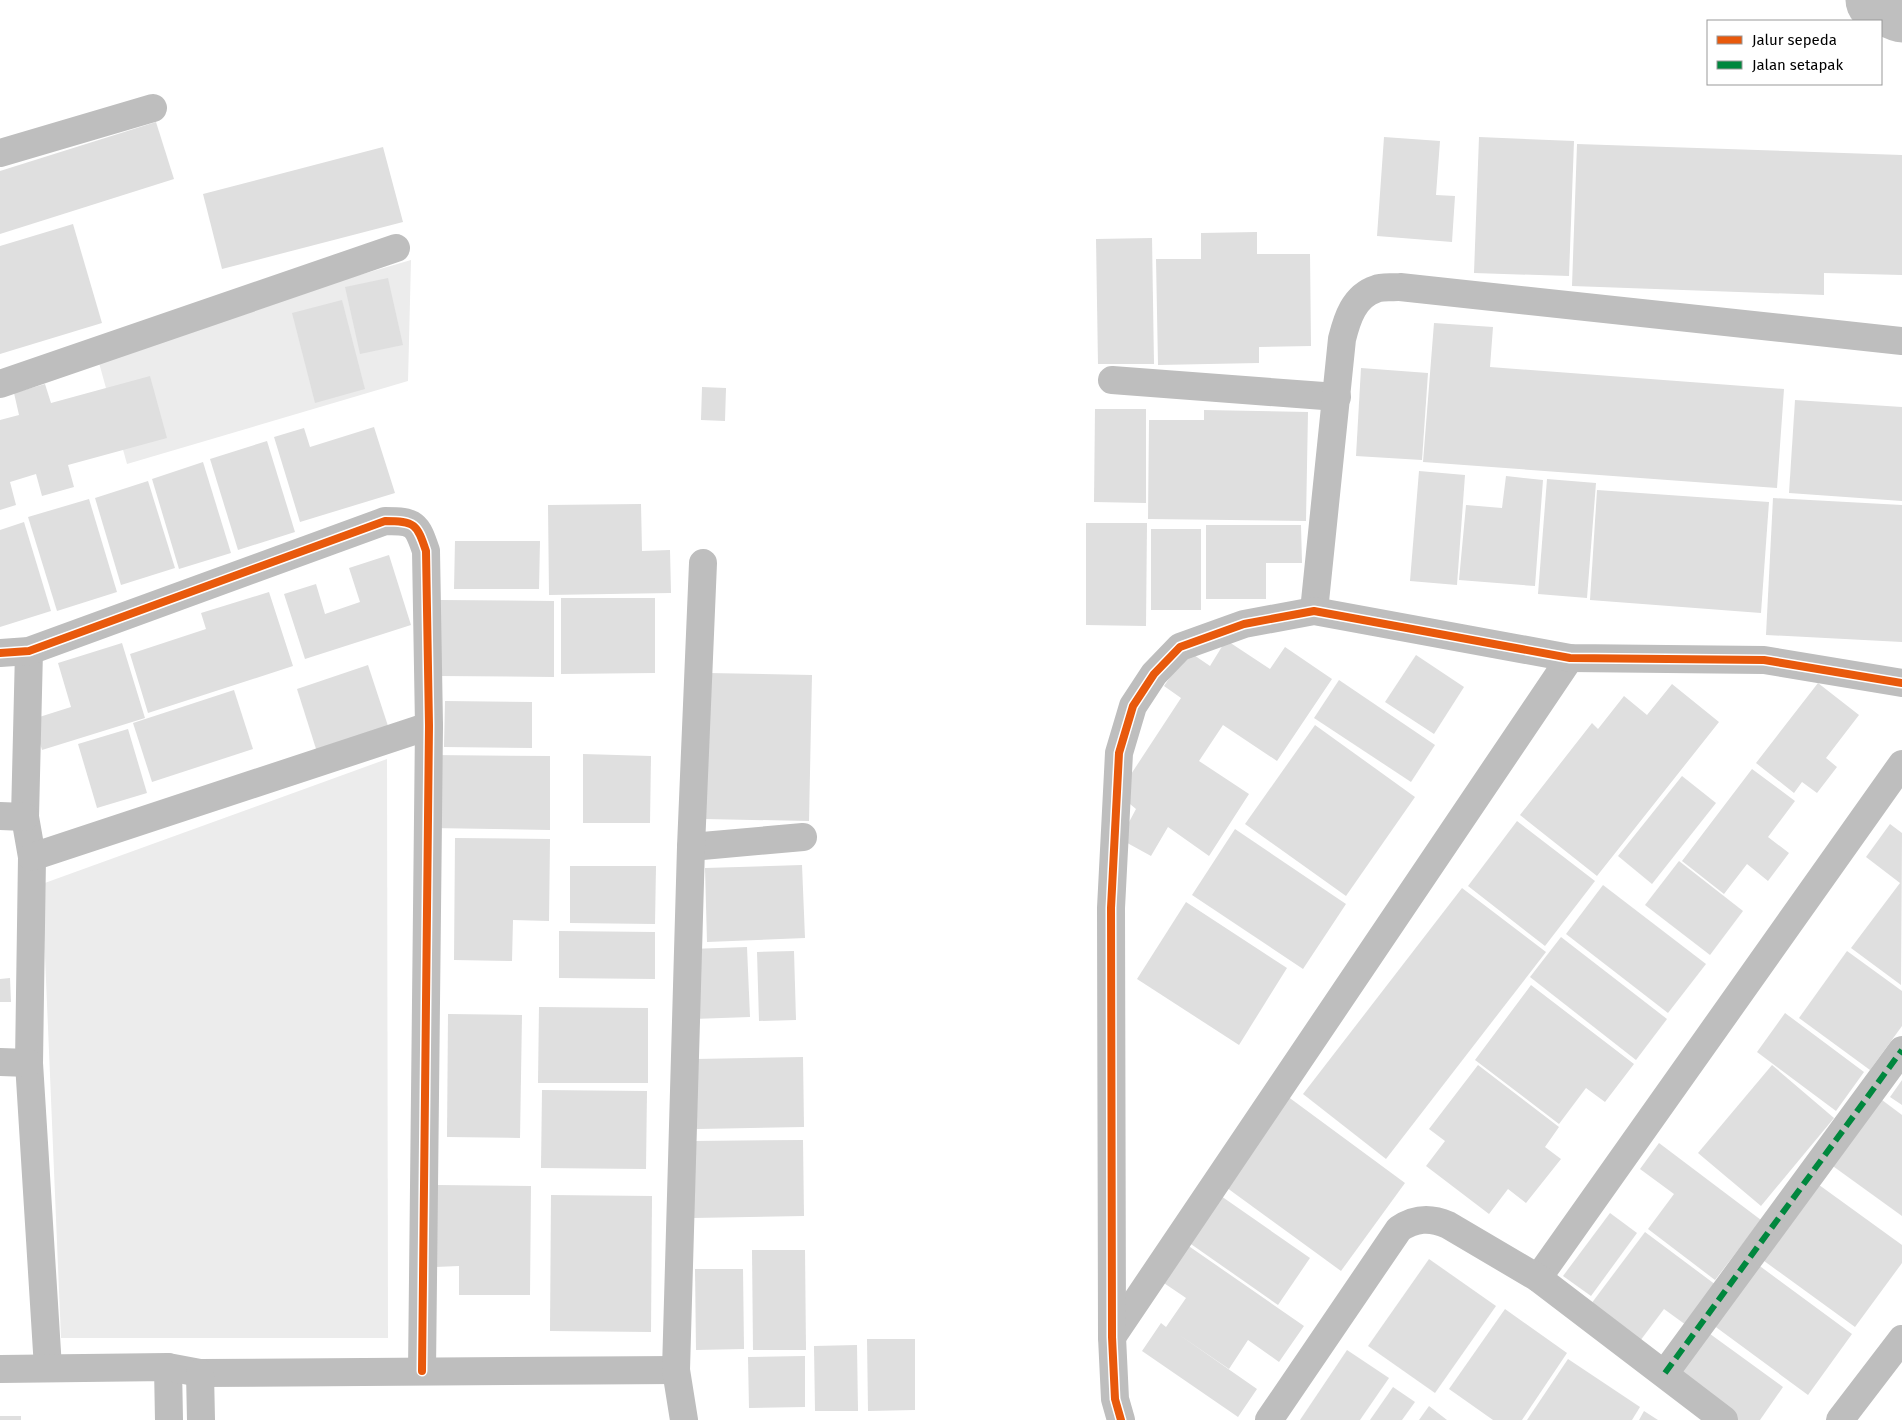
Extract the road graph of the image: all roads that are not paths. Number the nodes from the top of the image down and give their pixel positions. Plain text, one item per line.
1 (153, 108) dead end
2 (0, 154) edge
3 (396, 248) dead end
4 (1902, 341) edge
5 (1112, 380) dead end
6 (0, 384) edge
7 (1336, 397) junction
8 (703, 563) dead end
9 (1314, 611) junction
10 (29, 651) junction
11 (0, 653) edge
12 (1570, 658) junction
13 (1902, 683) edge
14 (429, 726) junction
15 (1902, 764) edge
16 (13, 816) edge
17 (803, 836) dead end
18 (691, 847) junction
19 (32, 857) junction
20 (1902, 1050) edge
21 (0, 1062) edge
22 (29, 1063) junction
23 (1538, 1278) junction
24 (1112, 1336) junction
25 (1902, 1339) edge
26 (168, 1367) junction
27 (48, 1368) junction
28 (0, 1369) edge
29 (676, 1370) junction
30 (422, 1372) junction
31 (200, 1373) junction
32 (1665, 1373) junction
33 (169, 1420) edge
34 (201, 1420) edge
35 (684, 1420) edge
36 (1121, 1420) edge
37 (1269, 1420) edge
38 (1724, 1420) edge
39 (1840, 1420) edge

1 - 2 street
3 - 6 street
4 - 7 street
5 - 7 street
7 - 9 street
8 - 18 street
9 - 12 street
9 - 24 street
10 - 11 street
10 - 14 street
10 - 16 street
12 - 13 street
12 - 24 street
14 - 19 street
14 - 30 street
15 - 23 street
16 - 19 street
17 - 18 street
18 - 29 street
19 - 22 street
20 - 32 street
21 - 22 street
22 - 27 street
23 - 32 street
23 - 37 street
24 - 36 street
25 - 39 street
26 - 27 street
26 - 31 street
26 - 33 street
27 - 28 street
29 - 30 street
29 - 35 street
30 - 31 street
31 - 34 street
32 - 38 street

